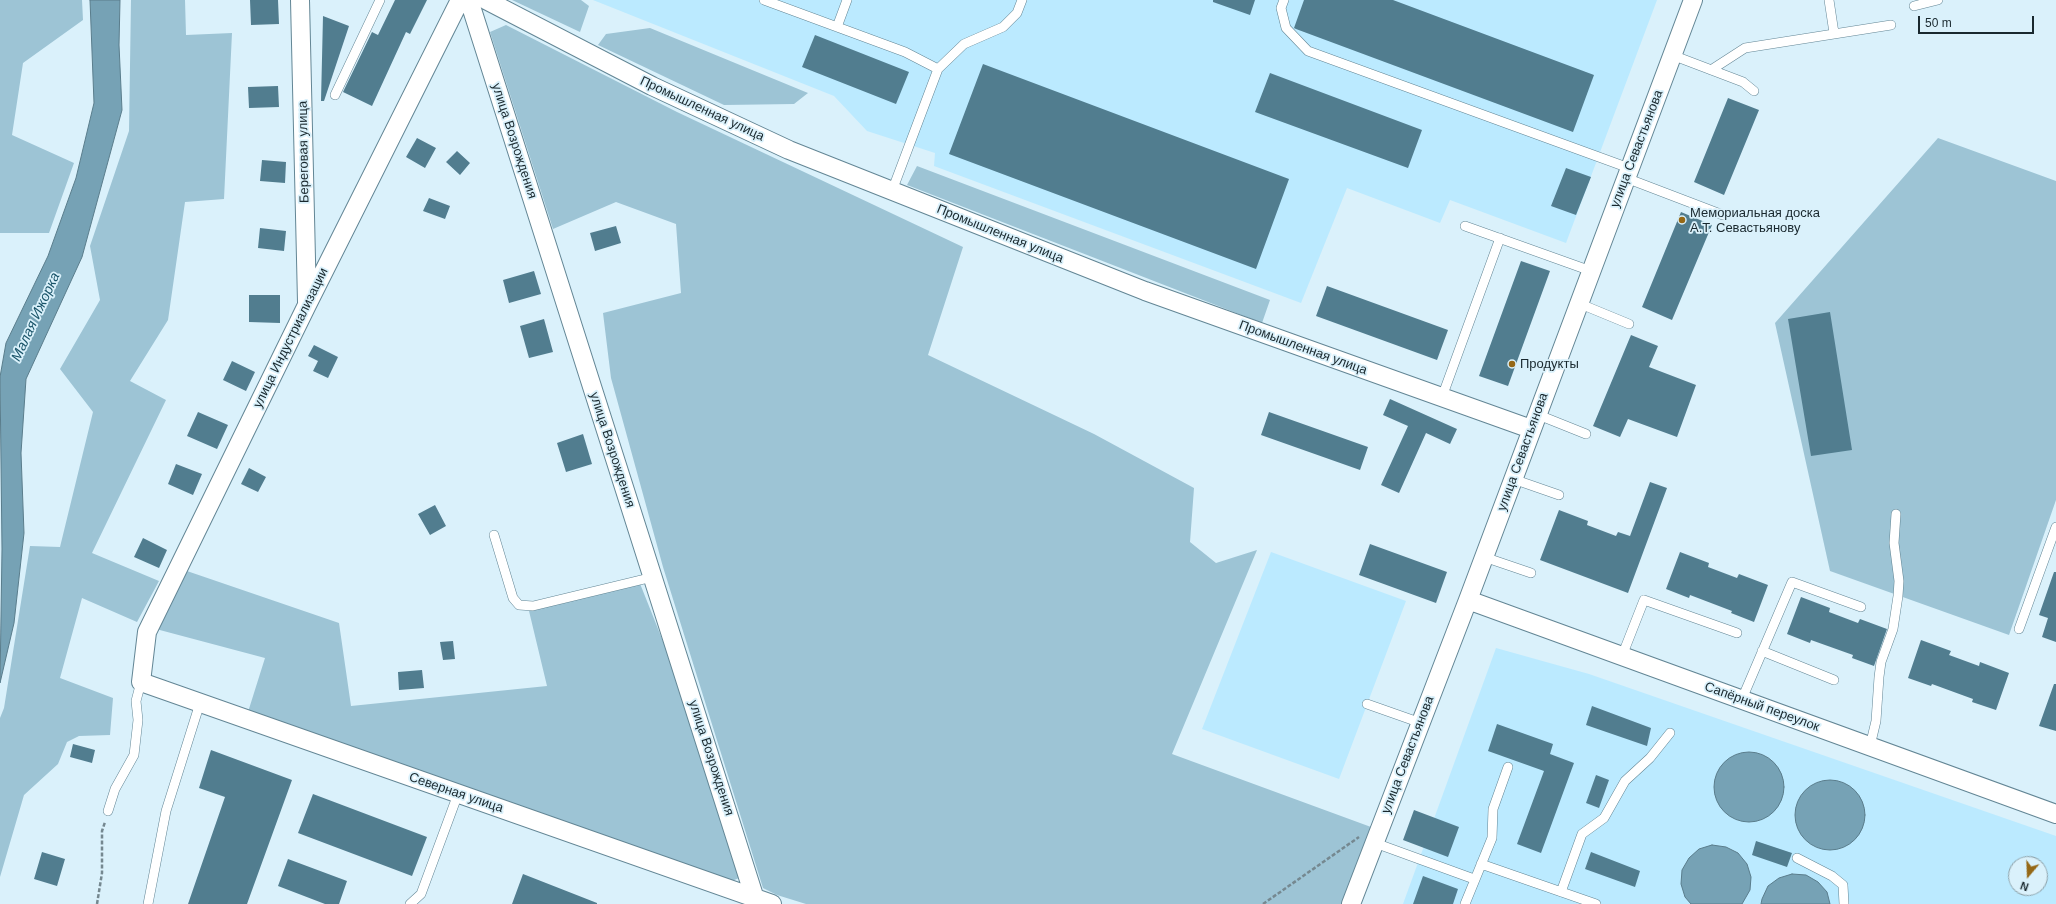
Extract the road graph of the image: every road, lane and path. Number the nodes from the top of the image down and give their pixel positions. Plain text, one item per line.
1 (300, 0) edge
2 (380, 0) edge
3 (460, 0) edge
4 (469, 0) edge
5 (486, 0) edge
6 (764, 0) edge
7 (847, 0) edge
8 (1022, 0) edge
9 (1284, 0) edge
10 (1693, 0) edge
11 (1829, 0) edge
12 (1938, 0) edge
13 (1914, 6) dead end
14 (1891, 25) dead end
15 (837, 27) junction
16 (1834, 33) junction
17 (1672, 55) junction
18 (938, 69) junction
19 (1711, 70) junction
20 (1754, 91) dead end
21 (335, 95) dead end
22 (1628, 173) junction
23 (892, 191) junction
24 (1723, 215) dead end
25 (1465, 226) dead end
26 (1500, 238) junction
27 (1591, 271) junction
28 (1578, 303) junction
29 (307, 304) junction
30 (1629, 324) dead end
31 (1442, 397) junction
32 (1534, 422) junction
33 (1586, 434) dead end
34 (1513, 478) junction
35 (1559, 495) dead end
36 (1896, 514) dead end
37 (2056, 527) edge
38 (494, 535) dead end
39 (1484, 557) junction
40 (1531, 573) dead end
41 (653, 577) junction
42 (1468, 600) junction
43 (1861, 607) dead end
44 (2019, 629) dead end
45 (1736, 634) dead end
46 (1762, 651) junction
47 (1622, 656) junction
48 (1834, 680) dead end
49 (141, 682) junction
50 (1742, 699) junction
51 (200, 703) junction
52 (1367, 704) dead end
53 (1421, 724) junction
54 (1670, 733) dead end
55 (1870, 746) junction
56 (1508, 767) dead end
57 (458, 794) junction
58 (108, 810) joint
59 (2056, 814) edge
60 (1377, 837) junction
61 (1797, 858) dead end
62 (1481, 864) junction
63 (1474, 879) junction
64 (1561, 892) junction
65 (1573, 900) edge
66 (764, 902) edge
67 (97, 904) edge
68 (148, 904) edge
69 (410, 904) edge
70 (1263, 904) edge
71 (1351, 904) edge
72 (1465, 904) edge
73 (1596, 904) edge
74 (1844, 904) edge

1 - 29 street, Береговая улица
2 - 21 lane
3 - 29 street, улица Индустриализации
4 - 41 street, улица Возрождения
5 - 23 street, Промышленная улица
6 - 15 lane
7 - 15 lane
8 - 18 lane
9 - 22 lane
10 - 17 street, улица Севастьянова
11 - 16 lane
12 - 13 lane
14 - 16 lane
15 - 18 lane
16 - 19 lane
17 - 19 lane
17 - 22 street, улица Севастьянова
18 - 23 lane
19 - 20 lane
22 - 24 lane
22 - 27 street, улица Севастьянова
23 - 31 street, Промышленная улица
25 - 26 lane
26 - 27 lane
26 - 31 lane
27 - 28 street, улица Севастьянова
28 - 30 lane
28 - 32 street, улица Севастьянова
29 - 49 street, улица Индустриализации
31 - 32 street, Промышленная улица
32 - 33 lane
32 - 34 street, улица Севастьянова
34 - 35 lane
34 - 39 street, улица Севастьянова
36 - 55 lane
37 - 44 lane
38 - 41 lane
39 - 40 lane
39 - 42 street, улица Севастьянова
41 - 66 street, улица Возрождения
42 - 47 street, Сапёрный переулок
42 - 53 street, улица Севастьянова
43 - 46 lane
45 - 47 lane
46 - 48 lane
46 - 50 lane
47 - 50 street, Сапёрный переулок
49 - 51 street, Северная улица
49 - 58 lane
50 - 55 street, Сапёрный переулок
51 - 57 street, Северная улица
51 - 68 lane
52 - 53 lane
53 - 60 street, улица Севастьянова
54 - 64 lane
55 - 59 street, Сапёрный переулок
56 - 62 lane
57 - 66 street, Северная улица
57 - 69 lane
58 - 67 path
60 - 63 lane
60 - 70 path
60 - 71 street, улица Севастьянова
61 - 74 lane
62 - 63 lane
62 - 64 lane
63 - 72 lane
64 - 65 lane
65 - 73 lane

